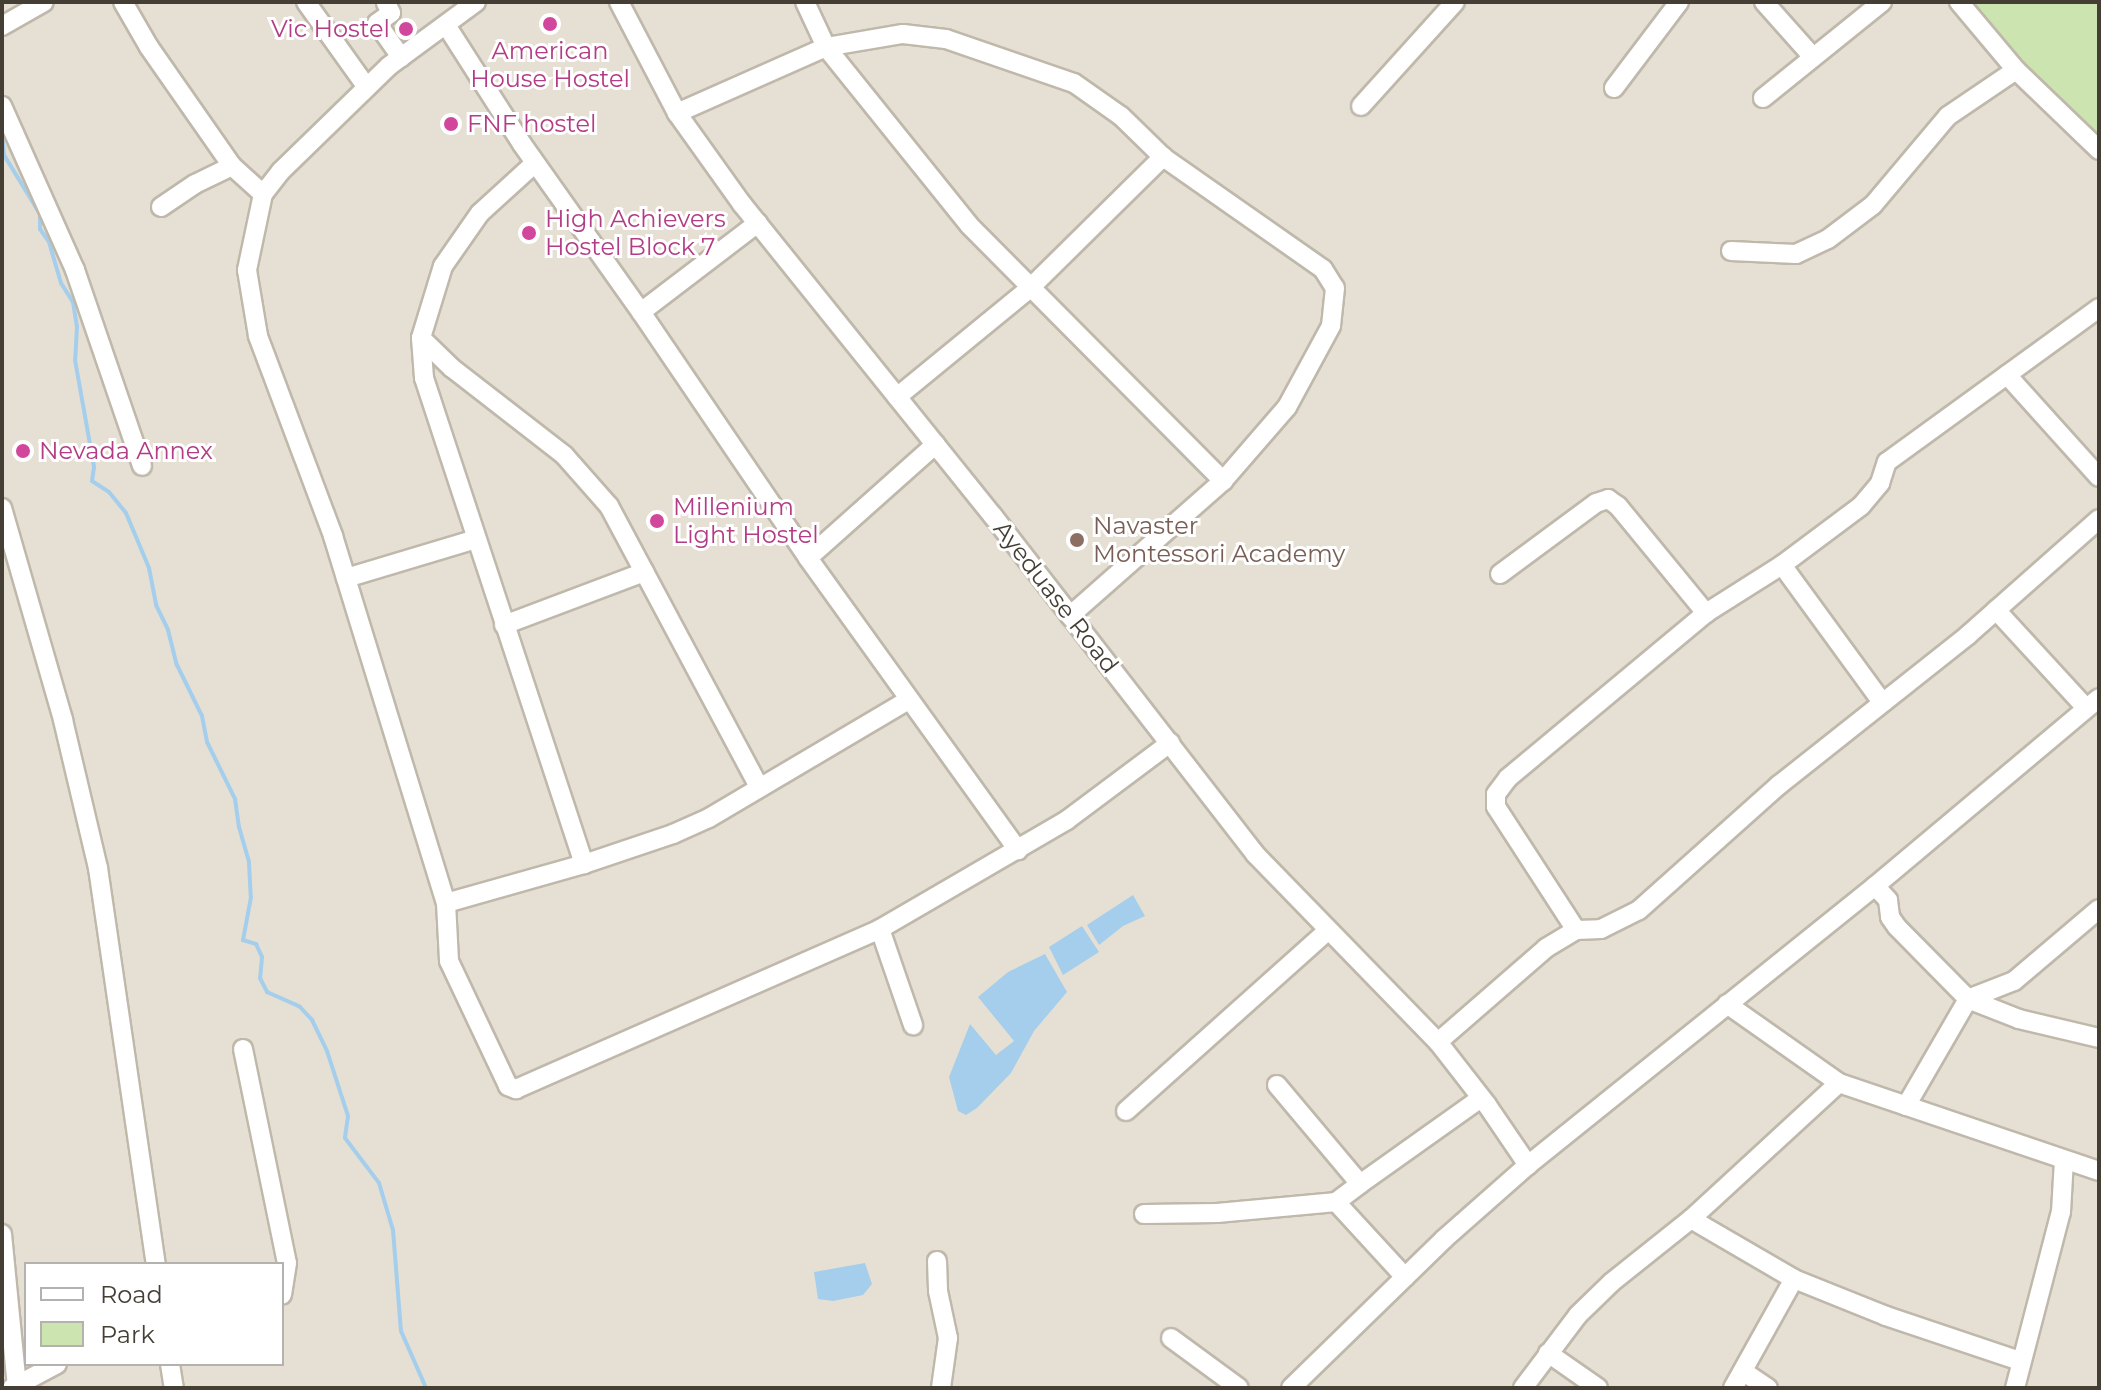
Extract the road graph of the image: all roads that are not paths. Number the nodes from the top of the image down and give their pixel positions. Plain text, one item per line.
1 (44, 2) edge
2 (123, 2) edge
3 (476, 2) edge
4 (619, 2) edge
5 (805, 2) edge
6 (1455, 2) edge
7 (1679, 2) edge
8 (1764, 2) edge
9 (1882, 2) edge
10 (1959, 2) edge
11 (307, 3) edge
12 (386, 3) edge
13 (446, 25) junction
14 (2, 26) edge
15 (826, 47) junction
16 (1812, 56) junction
17 (401, 57) junction
18 (2016, 70) junction
19 (366, 86) junction
20 (1614, 88) dead end
21 (1763, 98) dead end
22 (2, 106) edge
23 (1361, 106) dead end
24 (677, 113) junction
25 (2099, 150) edge
26 (1163, 157) junction
27 (535, 163) junction
28 (232, 166) junction
29 (263, 194) junction
30 (161, 207) dead end
31 (758, 223) junction
32 (1731, 251) dead end
33 (1030, 288) junction
34 (2099, 308) edge
35 (641, 312) junction
36 (421, 338) junction
37 (2007, 375) junction
38 (897, 397) junction
39 (936, 444) junction
40 (142, 466) dead end
41 (2099, 477) edge
42 (1223, 481) junction
43 (2, 508) edge
44 (2099, 519) edge
45 (476, 539) junction
46 (8, 553) edge
47 (808, 558) junction
48 (1782, 565) junction
49 (644, 572) junction
50 (1500, 574) dead end
51 (346, 578) junction
52 (1996, 610) junction
53 (1706, 613) junction
54 (1070, 616) junction
55 (504, 625) junction
56 (907, 701) junction
57 (1882, 702) junction
58 (2092, 703) edge
59 (1170, 743) junction
60 (759, 787) junction
61 (1018, 850) junction
62 (584, 864) junction
63 (1875, 886) junction
64 (446, 903) junction
65 (2099, 909) edge
66 (880, 929) junction
67 (1576, 930) junction
68 (1327, 931) junction
69 (1968, 999) junction
70 (1727, 1004) junction
71 (913, 1025) dead end
72 (2099, 1038) edge
73 (1438, 1042) junction
74 (243, 1049) dead end
75 (1839, 1083) junction
76 (1277, 1085) dead end
77 (1481, 1098) junction
78 (1906, 1106) junction
79 (1126, 1111) dead end
80 (2064, 1160) junction
81 (1528, 1165) junction
82 (2099, 1171) edge
83 (1360, 1184) junction
84 (1336, 1202) junction
85 (1144, 1214) dead end
86 (1691, 1219) junction
87 (2, 1234) edge
88 (937, 1261) dead end
89 (156, 1262) edge
90 (1405, 1277) junction
91 (1794, 1279) junction
92 (284, 1282) edge
93 (1171, 1338) dead end
94 (1548, 1353) junction
95 (2020, 1361) junction
96 (53, 1366) edge
97 (170, 1366) edge
98 (1744, 1372) junction
99 (15, 1387) edge
100 (174, 1388) edge
101 (941, 1388) edge
102 (1239, 1388) edge
103 (1291, 1388) edge
104 (1523, 1388) edge
105 (1598, 1388) edge
106 (1733, 1388) edge
107 (1768, 1388) edge
108 (2015, 1388) edge

1 - 14 street
2 - 28 street
3 - 13 street
4 - 24 street, Ayeduase Road
5 - 15 street
6 - 23 street
7 - 20 street
8 - 16 street
9 - 16 street
10 - 18 street
11 - 19 street
12 - 17 street
13 - 17 street
13 - 27 street
15 - 24 street
15 - 26 street
15 - 33 street
16 - 21 street
17 - 19 street
18 - 25 street
18 - 32 street
19 - 29 street
22 - 40 street
24 - 31 street, Ayeduase Road
26 - 33 street
26 - 42 street
27 - 35 street
27 - 36 street
28 - 29 street
28 - 30 street
29 - 51 street
31 - 35 street
31 - 38 street, Ayeduase Road
33 - 38 street
33 - 42 street
34 - 37 street
35 - 47 street
36 - 45 street
36 - 49 street
37 - 41 street
37 - 48 street
38 - 39 street, Ayeduase Road
39 - 47 street
39 - 54 street, Ayeduase Road
42 - 54 street
43 - 46 street
44 - 52 street
45 - 51 street
45 - 55 street
46 - 89 street
47 - 56 street
48 - 53 street
48 - 57 street
49 - 55 street
49 - 60 street
50 - 53 street
51 - 64 street
52 - 57 street
52 - 58 street
53 - 67 street
54 - 59 street, Ayeduase Road
55 - 62 street
56 - 60 street
56 - 61 street
57 - 67 street
58 - 63 street
59 - 61 street
59 - 68 street, Ayeduase Road
60 - 62 street
61 - 66 street
62 - 64 street
63 - 69 street
63 - 70 street
64 - 66 street
65 - 69 street
66 - 71 street
67 - 73 street
68 - 73 street, Ayeduase Road
68 - 79 street
69 - 72 street
69 - 78 street
70 - 75 street
70 - 81 street
73 - 77 street, Ayeduase Road
74 - 92 street
75 - 78 street
75 - 86 street
76 - 83 street
77 - 81 street, Ayeduase Road
77 - 83 street
78 - 80 street
80 - 82 street
80 - 95 street
81 - 90 street
83 - 84 street
84 - 85 street
84 - 90 street
86 - 91 street
86 - 94 street
87 - 99 street
88 - 101 street
90 - 103 street
91 - 95 street
91 - 98 street
93 - 102 street
94 - 104 street
94 - 105 street
95 - 108 street
96 - 99 street
97 - 100 street
98 - 106 street
98 - 107 street

